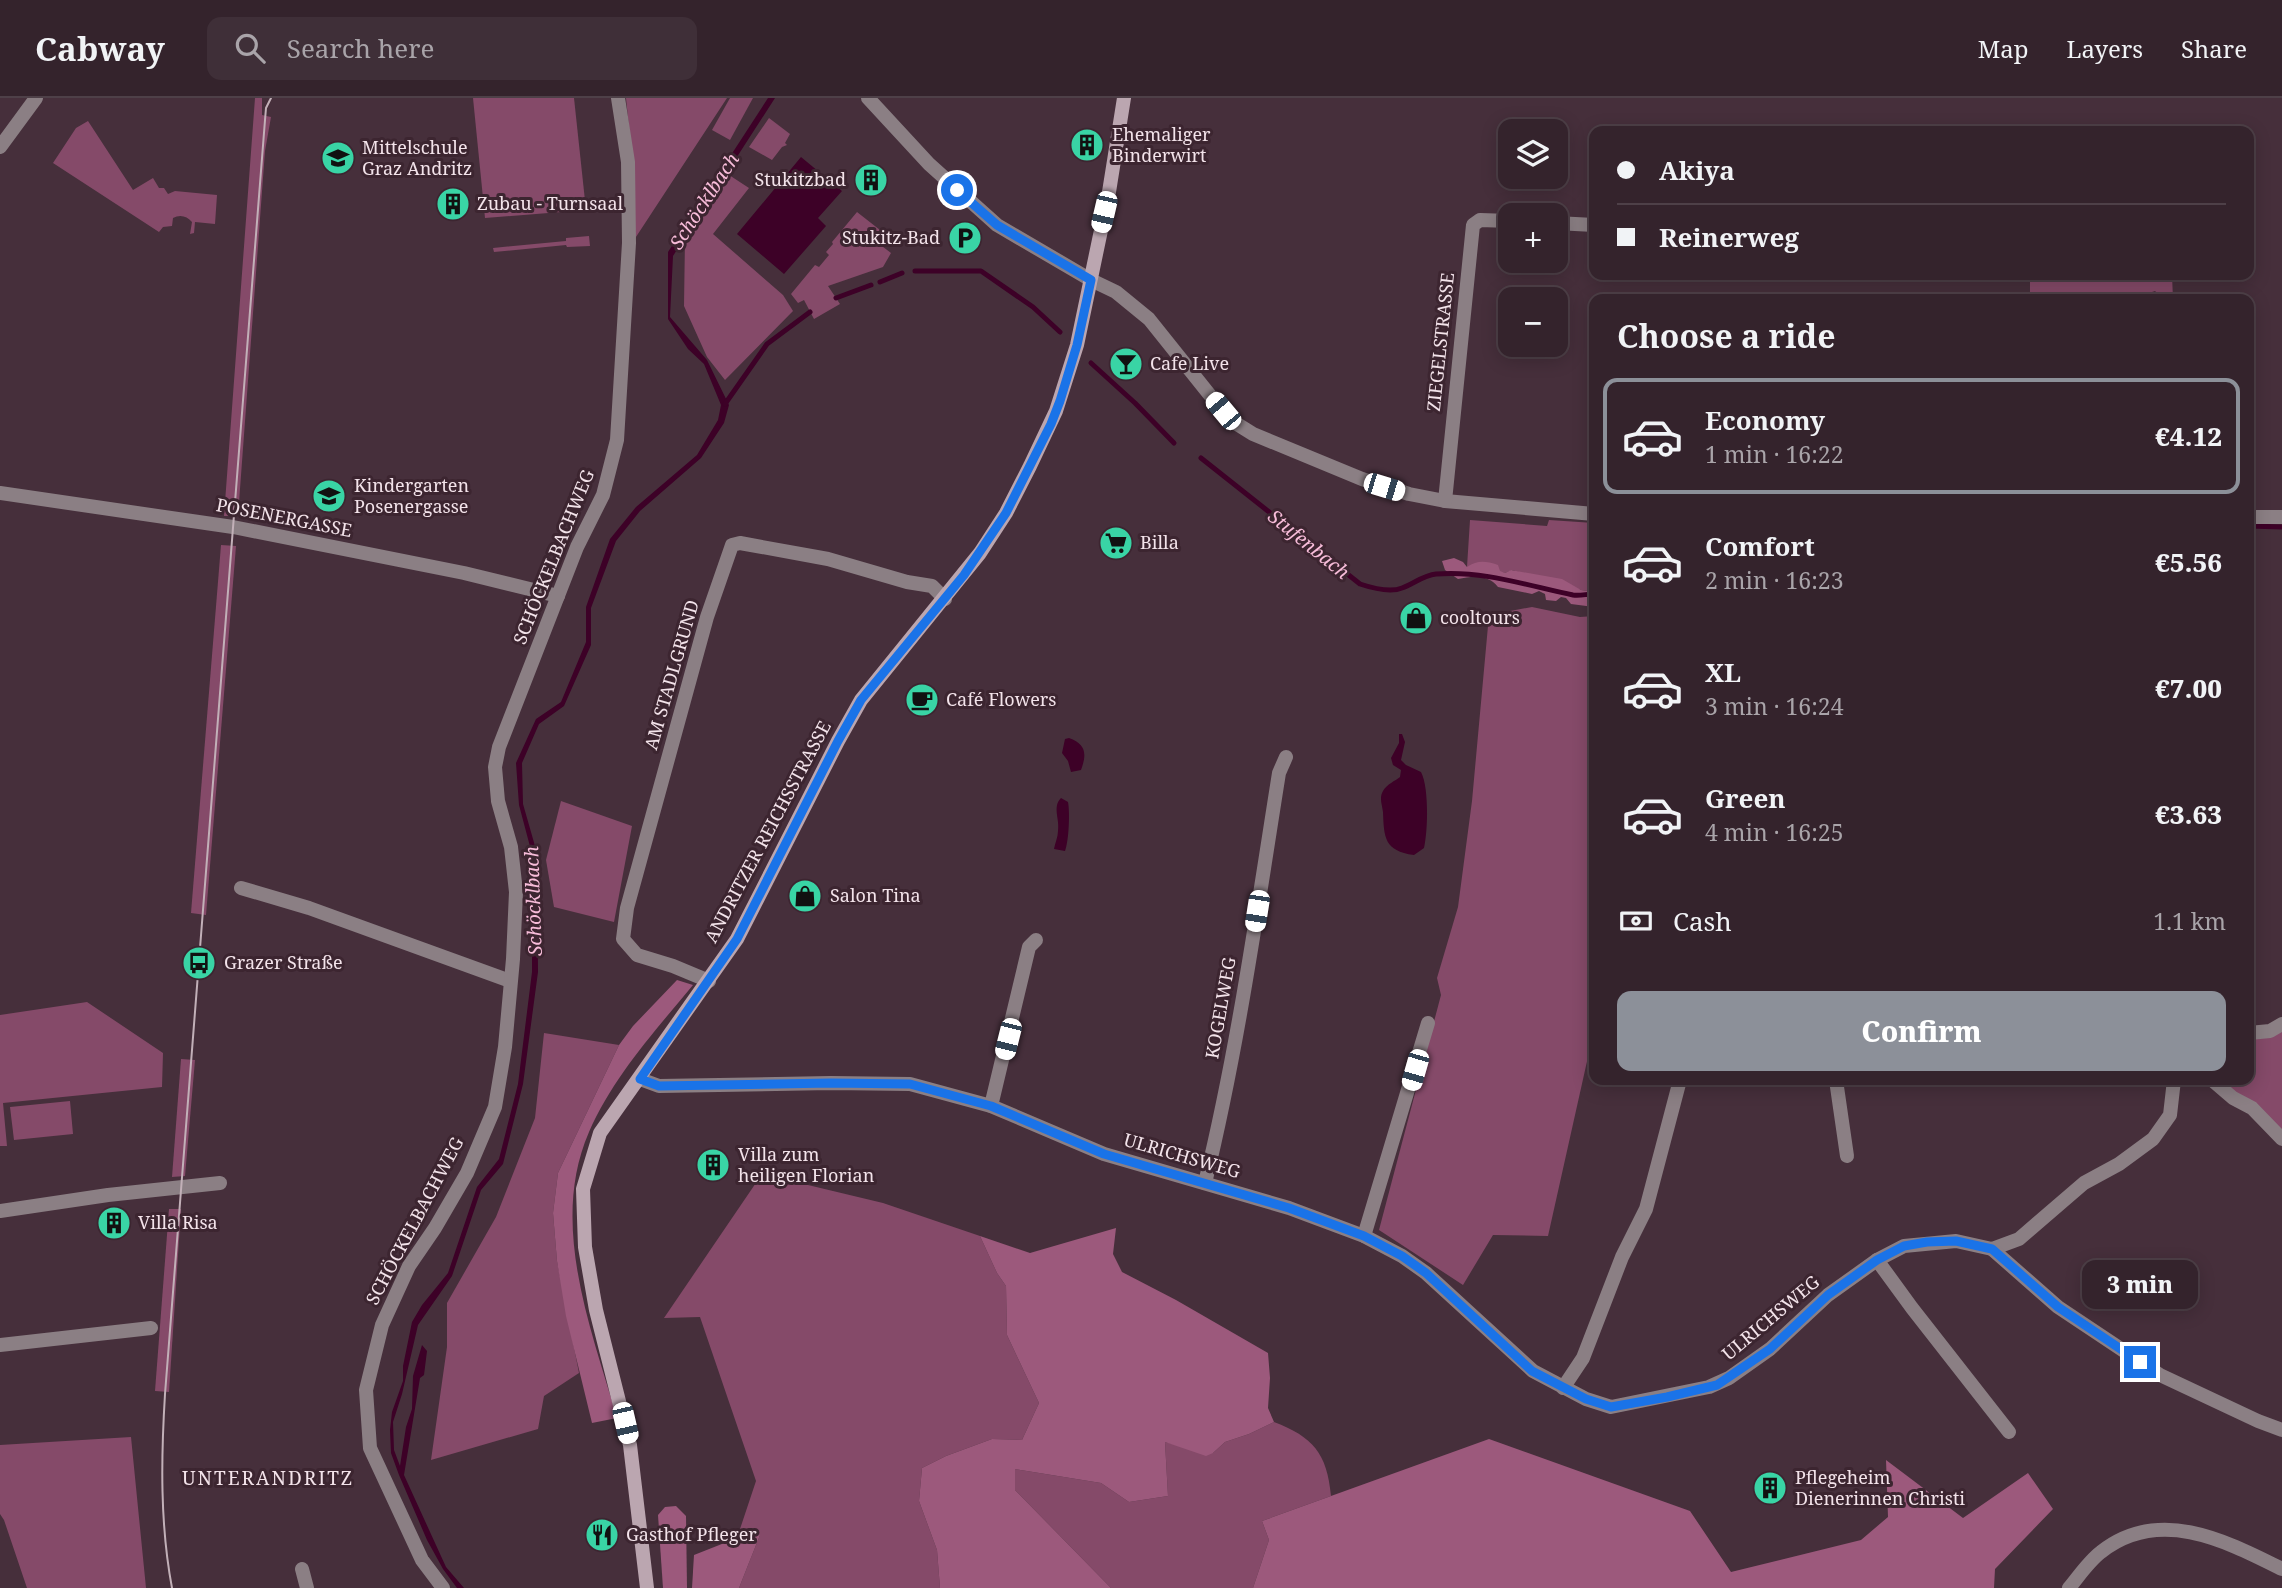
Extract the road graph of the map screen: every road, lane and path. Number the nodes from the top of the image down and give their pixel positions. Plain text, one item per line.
1 (36, 98) edge
2 (618, 98) edge
3 (868, 98) edge
4 (1124, 98) edge
5 (0, 147) edge
6 (1498, 221) edge
7 (1568, 224) edge
8 (1589, 225) edge
9 (1091, 280) junction
10 (0, 493) edge
11 (1445, 501) junction
12 (1589, 514) edge
13 (2254, 517) edge
14 (2282, 517) edge
15 (558, 596) junction
16 (945, 598) junction
17 (1286, 757) dead end
18 (241, 888) dead end
19 (1036, 940) dead end
20 (510, 981) junction
21 (709, 981) junction
22 (1428, 1023) dead end
23 (2282, 1024) edge
24 (2254, 1033) edge
25 (640, 1079) junction
26 (1679, 1085) edge
27 (1837, 1085) edge
28 (2174, 1085) edge
29 (2218, 1085) edge
30 (991, 1106) junction
31 (2282, 1139) edge
32 (1846, 1156) dead end
33 (220, 1183) dead end
34 (1205, 1183) junction
35 (0, 1211) edge
36 (1364, 1236) junction
37 (1992, 1249) junction
38 (1877, 1260) junction
39 (151, 1328) dead end
40 (0, 1345) edge
41 (1563, 1388) junction
42 (2282, 1430) edge
43 (2009, 1432) dead end
44 (302, 1569) dead end
45 (2282, 1569) edge
46 (307, 1588) edge
47 (443, 1588) edge
48 (648, 1588) edge
49 (2069, 1588) edge

1 - 5 street
2 - 15 street, SCHÖCKELBACHWEG
3 - 9 street
4 - 9 main road, ANDRITZER REICHSSTRASSE
6 - 11 street, ZIEGELSTRASSE
7 - 8 street
9 - 11 street
9 - 16 main road, ANDRITZER REICHSSTRASSE
10 - 15 street, POSENERGASSE
11 - 12 street
13 - 14 street
15 - 20 street, SCHÖCKELBACHWEG
16 - 21 main road, ANDRITZER REICHSSTRASSE
16 - 21 street, AM STADLGRUND
17 - 34 street, KOGELWEG
18 - 20 street
19 - 30 street
20 - 47 street, SCHÖCKELBACHWEG
21 - 25 main road, ANDRITZER REICHSSTRASSE
22 - 36 street
23 - 24 street
25 - 30 street, ULRICHSWEG
25 - 48 main road, ANDRITZER REICHSSTRASSE
26 - 41 street
27 - 32 street
28 - 37 street
29 - 31 street
30 - 34 street, ULRICHSWEG
33 - 35 street
34 - 36 street, ULRICHSWEG
36 - 41 street, ULRICHSWEG
37 - 38 street, ULRICHSWEG
37 - 42 street, ULRICHSWEG
38 - 41 street, ULRICHSWEG
38 - 43 street
39 - 40 street
44 - 46 street
45 - 49 street

